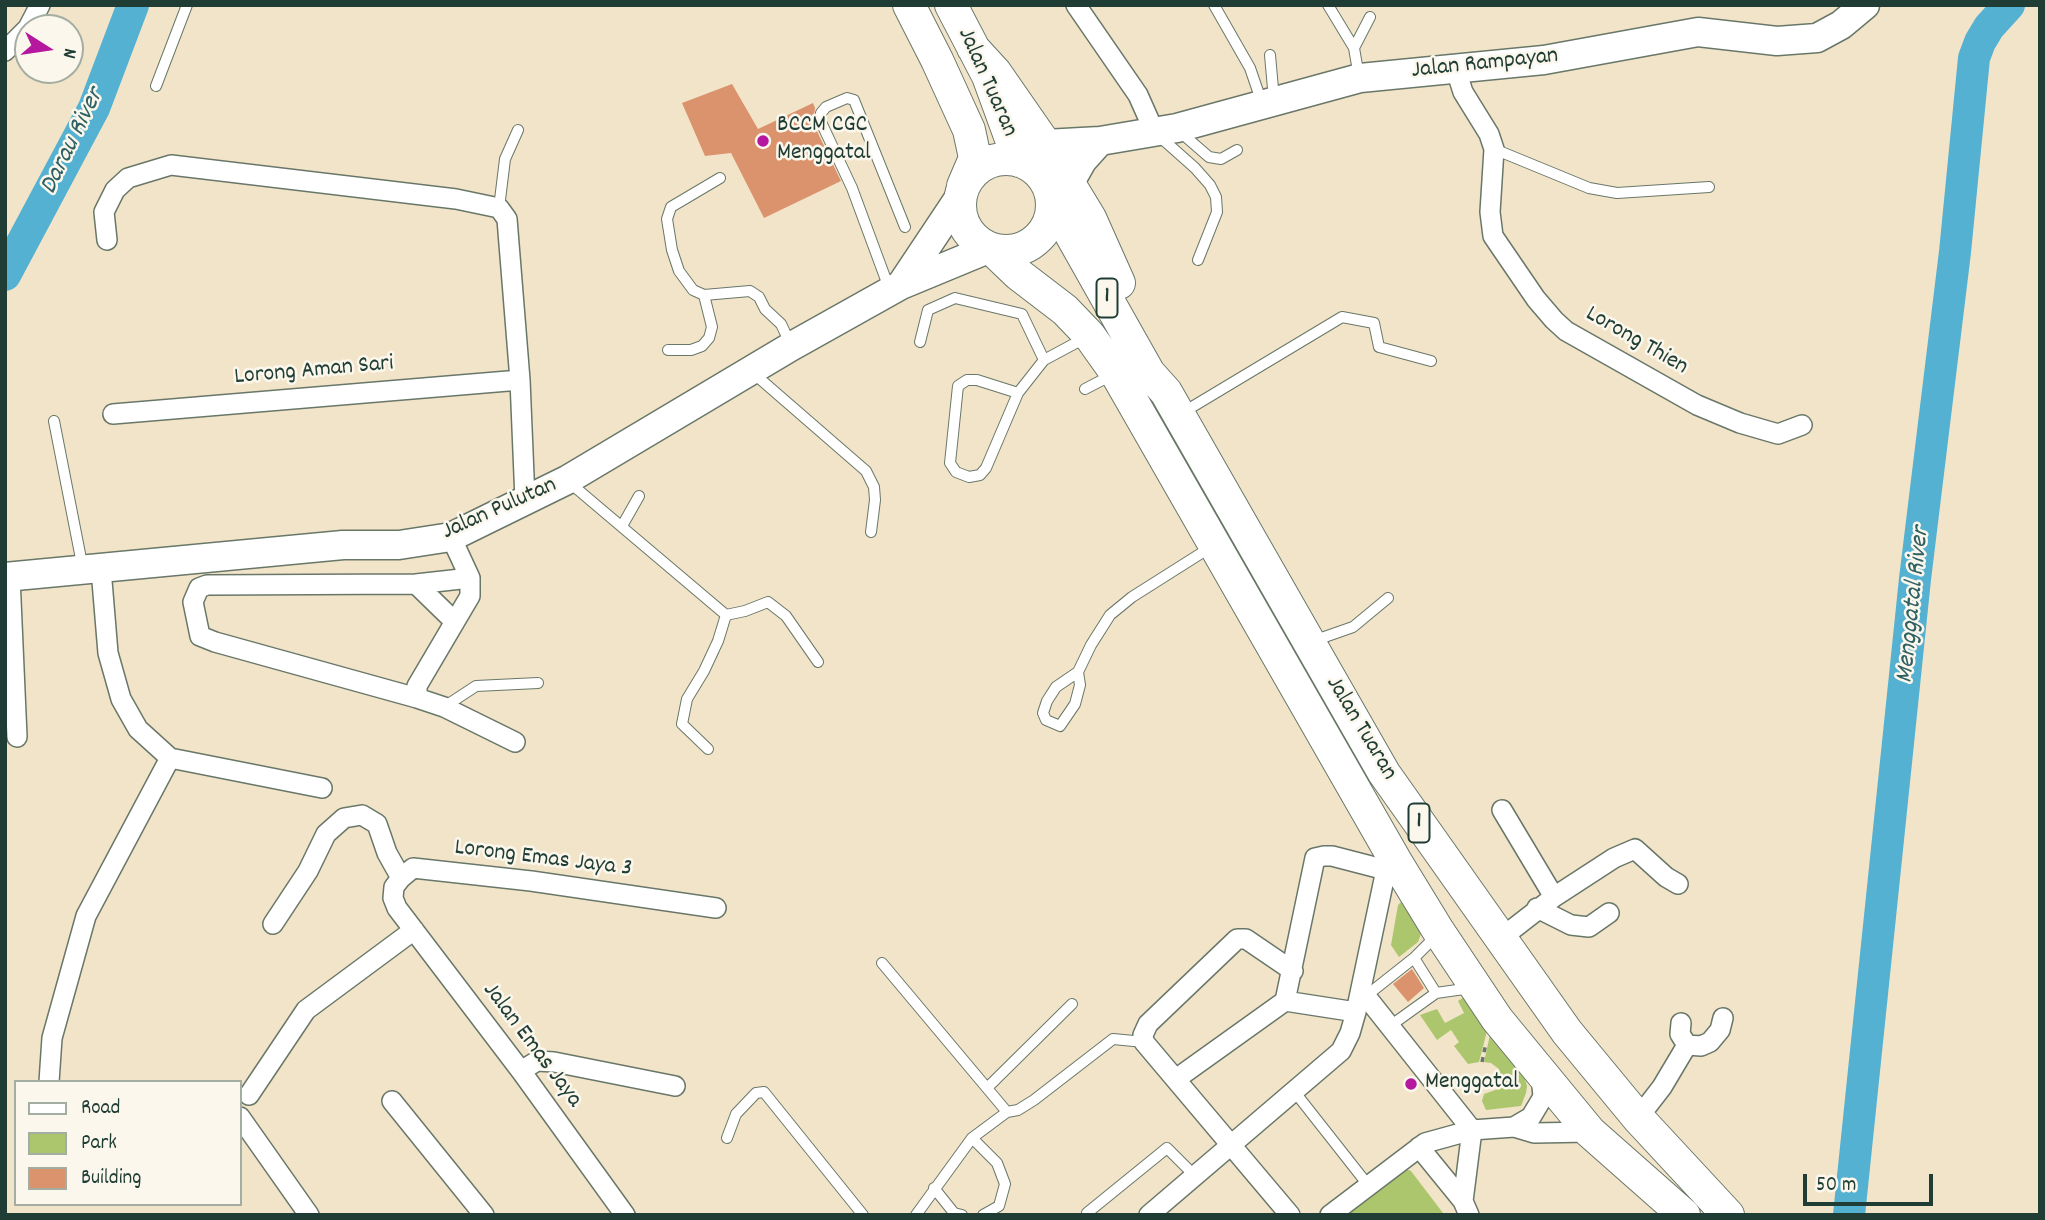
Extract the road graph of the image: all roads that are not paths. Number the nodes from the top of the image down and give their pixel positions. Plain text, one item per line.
1 (187, 5) edge
2 (909, 5) edge
3 (951, 5) edge
4 (1076, 5) edge
5 (1214, 5) edge
6 (1328, 5) edge
7 (1865, 5) edge
8 (1370, 17) dead end
9 (1354, 48) junction
10 (1270, 55) dead end
11 (1455, 67) junction
12 (1360, 78) junction
13 (156, 86) dead end
14 (1268, 102) junction
15 (1165, 129) junction
16 (518, 130) dead end
17 (1100, 141) junction
18 (1494, 149) junction
19 (1237, 150) dead end
20 (1032, 152) junction
21 (720, 178) dead end
22 (1709, 187) dead end
23 (1060, 192) junction
24 (961, 193) junction
25 (499, 208) junction
26 (905, 227) dead end
27 (107, 240) dead end
28 (991, 250) junction
29 (1198, 260) dead end
30 (895, 288) junction
31 (704, 295) junction
32 (1089, 335) junction
33 (920, 342) dead end
34 (792, 346) junction
35 (668, 350) dead end
36 (1044, 360) junction
37 (1432, 360) dead end
38 (752, 372) junction
39 (1116, 373) junction
40 (520, 380) junction
41 (1085, 389) dead end
42 (1018, 393) junction
43 (1172, 403) junction
44 (113, 414) dead end
45 (54, 421) dead end
46 (1802, 425) dead end
47 (567, 481) junction
48 (639, 496) dead end
49 (525, 500) junction
50 (622, 526) junction
51 (871, 532) dead end
52 (451, 537) junction
53 (1214, 545) junction
54 (92, 569) junction
55 (8, 577) edge
56 (470, 578) junction
57 (416, 584) junction
58 (1388, 598) dead end
59 (726, 615) junction
60 (454, 621) junction
61 (9, 624) edge
62 (1309, 642) junction
63 (818, 662) dead end
64 (1078, 672) junction
65 (538, 683) dead end
66 (417, 698) junction
67 (444, 707) junction
68 (1322, 735) junction
69 (18, 737) dead end
70 (514, 742) dead end
71 (708, 749) dead end
72 (170, 758) junction
73 (1384, 773) junction
74 (322, 789) dead end
75 (1502, 810) dead end
76 (1391, 865) junction
77 (401, 878) junction
78 (1678, 884) dead end
79 (1546, 903) junction
80 (716, 908) dead end
81 (1609, 913) dead end
82 (273, 924) dead end
83 (414, 930) junction
84 (1439, 932) junction
85 (1500, 939) junction
86 (1414, 958) junction
87 (882, 963) dead end
88 (1293, 971) junction
89 (1475, 987) junction
90 (1436, 993) junction
91 (1361, 999) junction
92 (1285, 1001) junction
93 (1072, 1004) dead end
94 (1723, 1018) dead end
95 (1681, 1023) dead end
96 (1390, 1026) junction
97 (1144, 1042) junction
98 (1687, 1045) junction
99 (521, 1071) junction
100 (1541, 1075) junction
101 (1176, 1079) junction
102 (49, 1080) edge
103 (675, 1086) dead end
104 (988, 1087) junction
105 (1294, 1091) junction
106 (249, 1095) dead end
107 (392, 1101) dead end
108 (1007, 1112) junction
109 (1638, 1118) junction
110 (242, 1120) edge
111 (1514, 1128) junction
112 (1472, 1130) junction
113 (1590, 1132) junction
114 (727, 1138) dead end
115 (972, 1138) junction
116 (1232, 1144) junction
117 (1419, 1147) junction
118 (1195, 1176) junction
119 (1368, 1185) junction
120 (934, 1188) junction
121 (1466, 1208) edge
122 (309, 1215) edge
123 (484, 1215) edge
124 (625, 1215) edge
125 (863, 1215) edge
126 (916, 1215) edge
127 (962, 1215) edge
128 (983, 1215) edge
129 (1088, 1215) edge
130 (1149, 1215) edge
131 (1290, 1215) edge
132 (1331, 1215) edge
133 (1684, 1215) edge
134 (1728, 1215) edge

1 - 13 lane
2 - 24 main road, Jalan Tuaran
3 - 20 main road, Jalan Tuaran
4 - 15 street
5 - 14 lane
6 - 9 lane
7 - 11 street, Jalan Rampayan
8 - 9 lane
9 - 12 lane
10 - 14 lane
11 - 12 street, Jalan Rampayan
11 - 18 street, Lorong Thien
12 - 14 street, Jalan Rampayan
14 - 15 street, Jalan Rampayan
15 - 17 street, Jalan Rampayan
15 - 19 lane
15 - 29 lane
16 - 25 lane
17 - 20 street, Jalan Rampayan
17 - 23 street
18 - 22 lane
18 - 46 street, Lorong Thien
20 - 23 main road, 1
20 - 24 main road
21 - 31 lane
23 - 28 main road
23 - 43 main road, Jalan Tuaran / 1
24 - 28 main road, 1
24 - 30 street, Jalan Pulutan
25 - 27 street
25 - 40 street
26 - 30 lane
28 - 30 street, Jalan Pulutan
28 - 32 main road, Jalan Tuaran / 1
30 - 34 street, Jalan Pulutan
31 - 34 lane
31 - 35 lane
32 - 36 lane
32 - 39 main road, Jalan Tuaran / 1
33 - 36 lane
34 - 38 street, Jalan Pulutan
36 - 42 lane
37 - 43 lane
38 - 47 street, Jalan Pulutan
38 - 51 lane
39 - 41 lane
39 - 53 main road, Jalan Tuaran / 1
40 - 44 street, Lorong Aman Sari
40 - 49 street
42 - 42 lane
43 - 62 main road, Jalan Tuaran / 1
43 - 68 main road
45 - 54 lane
47 - 49 street, Jalan Pulutan
47 - 50 lane
48 - 50 lane
49 - 52 street, Jalan Pulutan
50 - 59 lane
52 - 54 street, Jalan Pulutan
52 - 56 street
53 - 64 lane
53 - 68 main road, Jalan Tuaran / 1
54 - 55 street, Jalan Pulutan
54 - 72 street
55 - 61 street
56 - 57 street
56 - 60 street
57 - 60 street
57 - 66 street
58 - 62 lane
59 - 63 lane
59 - 71 lane
60 - 66 street
61 - 69 street
62 - 73 main road, Jalan Tuaran / 1
64 - 64 lane
65 - 67 lane
66 - 67 street
67 - 70 street
68 - 76 main road, Jalan Tuaran / 1
72 - 74 street
72 - 102 street
73 - 85 main road, Jalan Tuaran / 1
73 - 100 main road
75 - 79 street
76 - 84 main road, Jalan Tuaran / 1
76 - 88 street
76 - 91 street
77 - 80 street, Lorong Emas Jaya 3
77 - 82 street
77 - 83 street, Jalan Emas Jaya
78 - 79 street
79 - 81 street
79 - 85 street
83 - 99 street, Jalan Emas Jaya
83 - 106 street
84 - 86 lane
84 - 89 main road, Jalan Tuaran / 1
85 - 109 main road, Jalan Tuaran / 1
86 - 90 lane
86 - 91 lane
87 - 104 lane
88 - 92 street
88 - 97 street
89 - 90 lane
89 - 100 main road, Jalan Tuaran / 1
90 - 96 lane
91 - 92 street
91 - 96 street
91 - 105 street
92 - 101 street
93 - 104 lane
94 - 98 street
95 - 98 street
96 - 112 street
97 - 101 street
97 - 108 lane
98 - 109 street
99 - 103 street
99 - 124 street, Jalan Emas Jaya
100 - 111 street
100 - 113 main road, Jalan Tuaran / 1
101 - 116 street
104 - 108 lane
105 - 116 street
105 - 119 lane
107 - 123 street
108 - 115 lane
109 - 134 main road, Jalan Tuaran / 1
110 - 122 street
111 - 112 street
111 - 113 street
112 - 117 street
112 - 121 street
113 - 133 main road, Jalan Tuaran / 1
114 - 125 lane
115 - 120 lane
115 - 128 lane
116 - 118 street
116 - 131 street
117 - 119 street
117 - 121 street
118 - 129 lane
118 - 130 street
119 - 132 street
120 - 126 lane
120 - 127 lane

